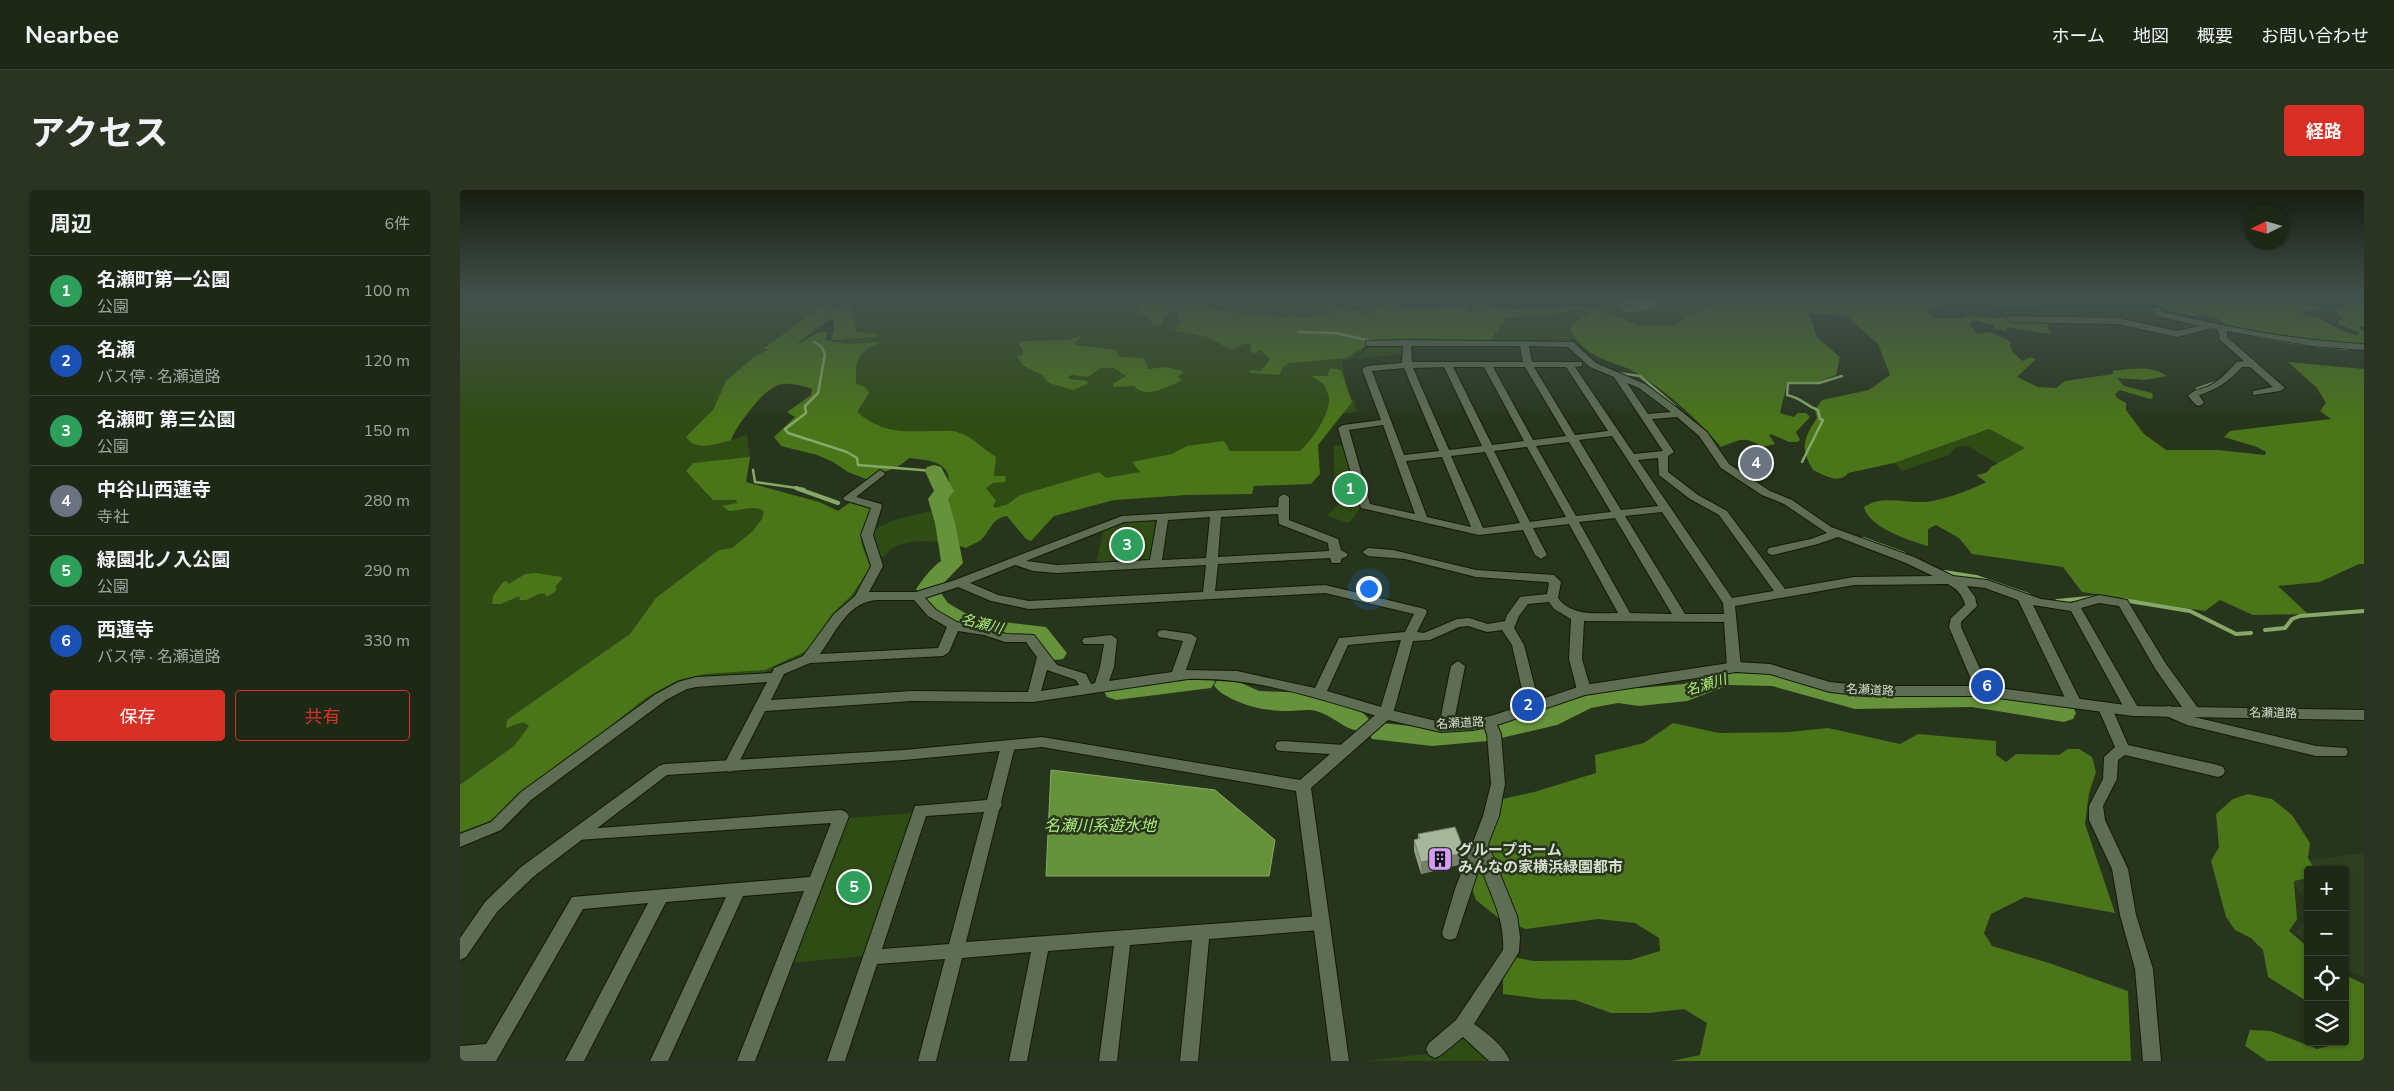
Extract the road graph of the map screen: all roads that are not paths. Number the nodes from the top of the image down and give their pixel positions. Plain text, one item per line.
1 (2226, 340) edge
2 (2282, 340) edge
3 (1369, 343) dead end
4 (1407, 343) junction
5 (1524, 344) junction
6 (2364, 347) edge
7 (1581, 364) junction
8 (2253, 364) junction
9 (1407, 365) junction
10 (1447, 365) junction
11 (1487, 365) junction
12 (1528, 365) junction
13 (1617, 375) junction
14 (2256, 393) dead end
15 (2199, 403) dead end
16 (1679, 414) junction
17 (1646, 417) junction
18 (1386, 422) junction
19 (1615, 433) junction
20 (1572, 438) junction
21 (1529, 443) junction
22 (1488, 448) junction
23 (1445, 454) junction
24 (1663, 454) junction
25 (1631, 457) junction
26 (1400, 459) junction
27 (880, 473) dead end
28 (1284, 497) dead end
29 (1665, 508) junction
30 (1284, 510) junction
31 (1216, 514) junction
32 (1619, 514) junction
33 (1163, 516) junction
34 (1422, 520) junction
35 (1572, 520) junction
36 (1526, 526) junction
37 (1479, 532) junction
38 (1838, 533) junction
39 (1368, 552) dead end
40 (1541, 555) dead end
41 (1754, 555) junction
42 (1015, 561) junction
43 (1212, 561) junction
44 (1155, 564) junction
45 (1950, 580) junction
46 (959, 583) junction
47 (1782, 593) junction
48 (917, 596) junction
49 (1209, 596) junction
50 (2022, 596) junction
51 (860, 597) junction
52 (1552, 598) junction
53 (1729, 603) junction
54 (2074, 606) junction
55 (1577, 617) junction
56 (1626, 618) junction
57 (1681, 618) junction
58 (1731, 618) junction
59 (954, 626) junction
60 (1506, 626) junction
61 (1163, 634) dead end
62 (1408, 637) junction
63 (1088, 641) dead end
64 (1044, 657) junction
65 (808, 659) junction
66 (1458, 666) dead end
67 (1734, 667) junction
68 (1177, 675) junction
69 (775, 678) junction
70 (1093, 688) junction
71 (1584, 690) junction
72 (1983, 691) junction
73 (1319, 694) junction
74 (1032, 697) junction
75 (2075, 704) junction
76 (761, 706) junction
77 (1533, 708) junction
78 (2105, 708) junction
79 (2132, 711) junction
80 (2168, 711) junction
81 (2193, 712) junction
82 (1386, 714) junction
83 (2364, 715) edge
84 (1446, 726) junction
85 (1492, 728) junction
86 (1008, 746) junction
87 (1282, 746) dead end
88 (2123, 749) junction
89 (1345, 750) junction
90 (2341, 752) dead end
91 (730, 766) junction
92 (2218, 771) dead end
93 (1303, 786) junction
94 (995, 805) junction
95 (577, 834) junction
96 (460, 841) edge
97 (1480, 844) junction
98 (814, 884) junction
99 (736, 891) junction
100 (660, 896) junction
101 (1320, 923) junction
102 (1201, 933) junction
103 (1450, 933) dead end
104 (1123, 936) junction
105 (1041, 943) junction
106 (462, 946) edge
107 (957, 950) junction
108 (870, 957) junction
109 (1462, 1026) junction
110 (1435, 1049) dead end
111 (460, 1055) edge
112 (489, 1056) edge
113 (574, 1061) edge
114 (660, 1061) edge
115 (746, 1061) edge
116 (836, 1061) edge
117 (927, 1061) edge
118 (1018, 1061) edge
119 (1108, 1061) edge
120 (1190, 1061) edge
121 (1340, 1061) edge
122 (1501, 1061) edge
123 (2152, 1061) edge

1 - 8 street
2 - 6 street
3 - 4 street
4 - 5 street
4 - 9 street
5 - 7 street
5 - 12 street
7 - 12 street
7 - 13 street
7 - 19 street
8 - 14 street
8 - 15 street
9 - 10 street
9 - 18 street
9 - 23 street
10 - 11 street
10 - 22 street
11 - 12 street
11 - 21 street
12 - 20 street
13 - 16 street
13 - 17 street
16 - 17 street
16 - 38 street
17 - 24 street
18 - 26 street
18 - 34 street
19 - 20 street
19 - 25 street
20 - 21 street
20 - 32 street
21 - 22 street
21 - 35 street
22 - 23 street
22 - 36 street
23 - 26 street
23 - 37 street
24 - 25 street
24 - 41 street
25 - 29 street
26 - 34 street
27 - 51 street
28 - 30 street
29 - 32 street
29 - 53 street
30 - 31 street
30 - 43 street
31 - 33 street
31 - 43 street
32 - 35 street
32 - 57 street
33 - 42 street
33 - 44 street
34 - 37 street
35 - 36 street
35 - 56 street
36 - 37 street
36 - 40 street
38 - 41 street
38 - 45 street
39 - 52 street
41 - 47 street
42 - 44 street
42 - 46 street
43 - 44 street
43 - 49 street
45 - 47 street
45 - 50 street
45 - 72 street
46 - 48 street
46 - 49 street
47 - 53 street
48 - 51 street
48 - 59 street
49 - 62 street
50 - 54 street
50 - 75 street
51 - 65 street
52 - 55 street
52 - 60 street
53 - 58 street
54 - 79 street
54 - 81 street
55 - 56 street
55 - 71 street
56 - 57 street
57 - 58 street
58 - 67 street
59 - 64 street
59 - 65 street
60 - 62 street
60 - 77 street
61 - 68 street
62 - 73 street
62 - 82 street
63 - 70 street
64 - 70 street
64 - 74 street
65 - 69 street
66 - 84 street
67 - 71 street, 名瀬道路
67 - 72 street, 名瀬道路
68 - 70 street, 名瀬道路
68 - 73 street, 名瀬道路
69 - 76 street
69 - 96 street
70 - 74 street, 名瀬道路
71 - 77 street, 名瀬道路
72 - 75 street, 名瀬道路
73 - 82 street, 名瀬道路
74 - 76 street, 名瀬道路
75 - 78 street, 名瀬道路
76 - 91 street
77 - 85 street, 名瀬道路
78 - 79 street, 名瀬道路
78 - 88 street
79 - 80 street, 名瀬道路
80 - 81 street, 名瀬道路
80 - 90 street
81 - 83 street, 名瀬道路
82 - 84 street, 名瀬道路
82 - 89 street
84 - 85 street, 名瀬道路
85 - 97 street
86 - 91 street
86 - 93 street
86 - 94 street
87 - 89 street
88 - 92 street
88 - 123 street
89 - 93 street
91 - 95 street
93 - 101 street
94 - 107 street
94 - 108 street
95 - 98 street
95 - 106 street
97 - 103 street
97 - 109 street
98 - 99 street
98 - 115 street
99 - 100 street
99 - 114 street
100 - 112 street
100 - 113 street
101 - 102 street
101 - 121 street
102 - 104 street
102 - 120 street
104 - 105 street
104 - 119 street
105 - 107 street
105 - 118 street
107 - 108 street
107 - 117 street
108 - 116 street
109 - 110 street
109 - 122 street
111 - 112 street

